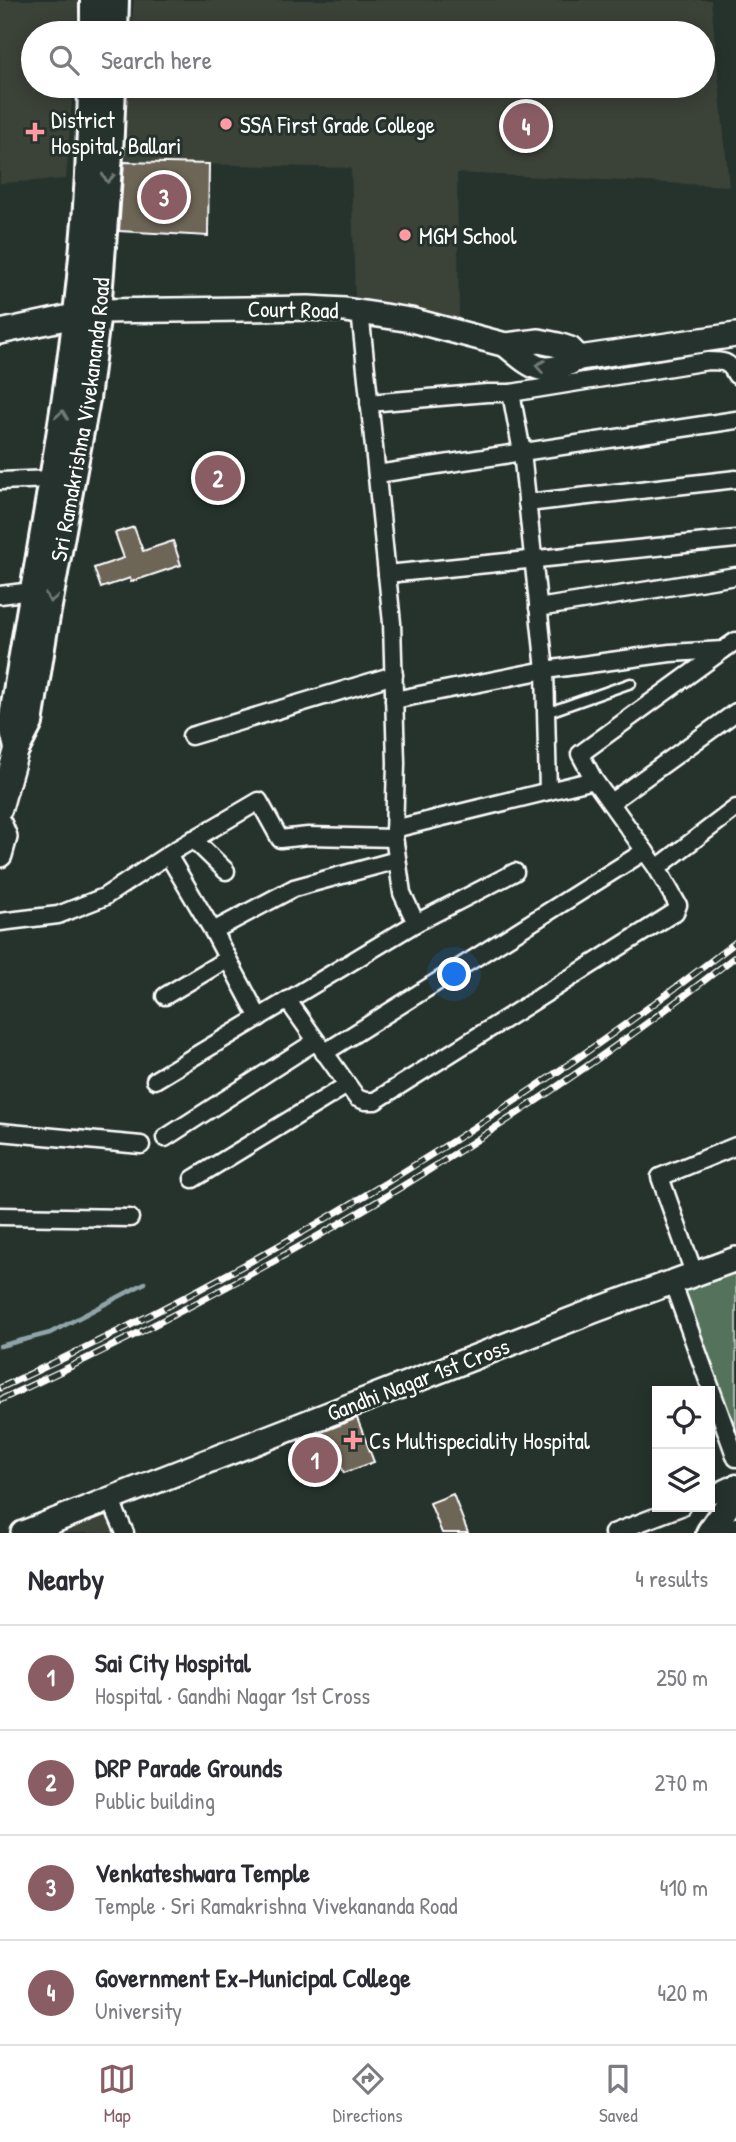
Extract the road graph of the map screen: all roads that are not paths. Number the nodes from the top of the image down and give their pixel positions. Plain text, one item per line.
1 (93, 0) edge
2 (116, 0) edge
3 (93, 21) edge
4 (115, 21) edge
5 (90, 98) edge
6 (112, 98) edge
7 (87, 312) junction
8 (360, 312) junction
9 (0, 332) edge
10 (736, 335) edge
11 (736, 375) edge
12 (511, 393) junction
13 (369, 403) junction
14 (736, 420) edge
15 (522, 452) junction
16 (377, 474) junction
17 (52, 479) junction
18 (736, 479) edge
19 (0, 481) edge
20 (527, 503) junction
21 (736, 539) edge
22 (532, 560) junction
23 (387, 574) junction
24 (736, 576) edge
25 (32, 591) junction
26 (0, 595) edge
27 (538, 608) junction
28 (729, 645) edge
29 (544, 670) junction
30 (394, 675) junction
31 (631, 683) dead end
32 (394, 700) junction
33 (736, 712) edge
34 (546, 713) junction
35 (191, 736) dead end
36 (10, 760) edge
37 (594, 780) junction
38 (548, 791) junction
39 (611, 802) junction
40 (0, 808) edge
41 (736, 808) edge
42 (0, 825) edge
43 (394, 834) junction
44 (193, 839) junction
45 (645, 851) junction
46 (0, 855) edge
47 (167, 855) junction
48 (397, 860) junction
49 (657, 868) junction
50 (226, 871) dead end
51 (515, 872) dead end
52 (0, 922) edge
53 (416, 923) junction
54 (213, 931) junction
55 (227, 959) junction
56 (165, 996) dead end
57 (288, 1001) junction
58 (259, 1018) junction
59 (320, 1047) junction
60 (155, 1080) dead end
61 (347, 1086) junction
62 (0, 1132) edge
63 (165, 1138) dead end
64 (141, 1145) dead end
65 (736, 1146) edge
66 (193, 1179) dead end
67 (0, 1216) edge
68 (130, 1218) dead end
69 (736, 1259) edge
70 (694, 1273) junction
71 (671, 1281) junction
72 (736, 1458) edge
73 (736, 1483) edge
74 (715, 1492) edge
75 (736, 1493) edge
76 (110, 1499) junction
77 (668, 1512) edge
78 (721, 1532) edge
79 (23, 1533) edge
80 (125, 1533) edge
81 (613, 1533) edge

1 - 3 main road
2 - 4 main road
5 - 7 main road, Sri Ramakrishna Vivekananda Road
6 -> 7 main road, Sri Ramakrishna Vivekananda Road
7 - 8 street, Court Road
7 - 9 street, Court Road
17 -> 7 main road, Sri Ramakrishna Vivekananda Road
7 -> 36 main road, Sri Ramakrishna Vivekananda Road
8 - 10 street, Court Road
8 - 13 street
11 - 12 street
12 - 13 street
12 - 15 street
13 - 16 street
14 - 15 street
15 - 16 street
15 - 20 street
16 - 23 street
17 - 19 street
17 - 25 main road, Sri Ramakrishna Vivekananda Road
18 - 20 street
20 - 22 street
21 - 22 street
22 - 23 street
22 - 27 street
23 - 30 street
24 - 27 street
25 - 26 street
25 - 36 main road, Sri Ramakrishna Vivekananda Road
27 - 29 street
28 - 29 street
28 - 37 street
29 - 32 street
29 - 34 street
30 - 32 street
30 - 35 street
31 - 34 lane
32 - 43 street
33 - 39 street
34 - 38 street
36 - 40 street, Sri Ramakrishna Vivekananda Road
37 - 38 street
37 - 39 street
38 - 43 street
39 - 45 street
41 - 49 street
42 - 46 street
43 - 44 street
43 - 48 street
44 - 47 street
44 - 50 street
45 - 49 street
45 - 59 street
47 - 52 street
47 - 54 street
48 - 53 street
48 - 54 street
49 - 61 street
51 - 53 street
53 - 57 street
54 - 55 street
55 - 56 street
55 - 58 street
57 - 58 street
57 - 59 street
58 - 60 street
59 - 61 street
59 - 63 street
61 - 66 street
62 - 64 street
65 - 70 street
67 - 68 street
69 - 70 street, Gandhi Nagar 1st Cross
70 - 71 street, Gandhi Nagar 1st Cross
71 - 72 street
71 - 76 street, Gandhi Nagar 1st Cross
73 - 74 street
75 - 78 main road
76 - 79 street, Gandhi Nagar 1st Cross
76 - 80 street
77 - 81 street

